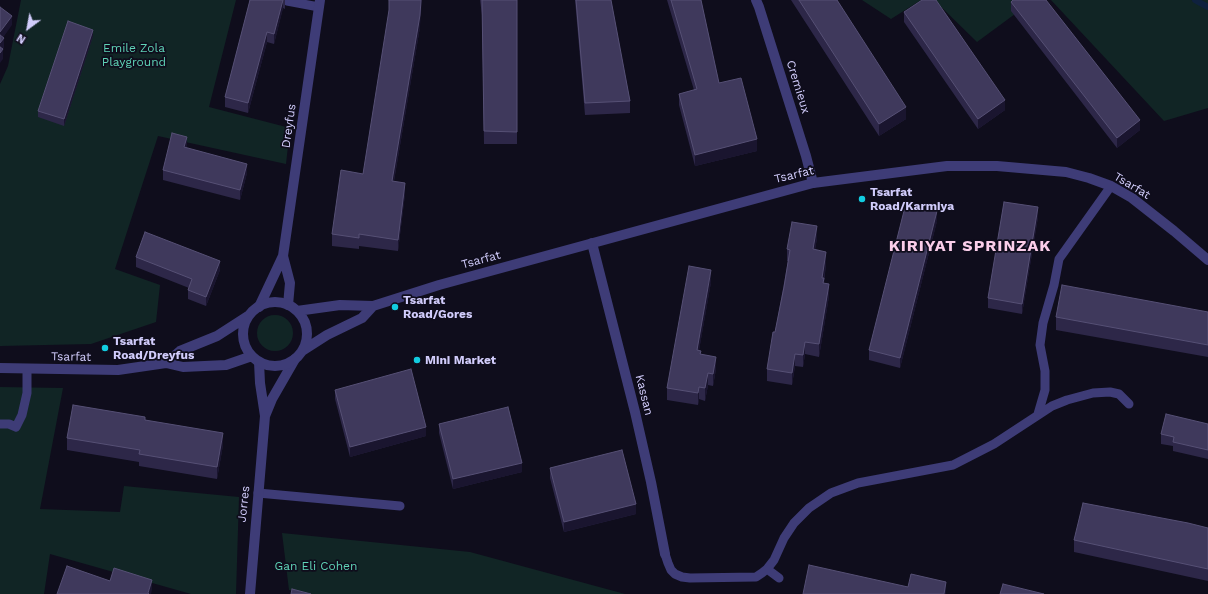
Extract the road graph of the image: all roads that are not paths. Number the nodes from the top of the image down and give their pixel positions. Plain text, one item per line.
1 (756, 0) edge
2 (287, 1) edge
3 (320, 4) edge
4 (813, 183) junction
5 (1111, 186) junction
6 (592, 243) junction
7 (283, 256) junction
8 (1208, 260) edge
9 (288, 305) junction
10 (372, 306) junction
11 (259, 307) junction
12 (297, 311) junction
13 (251, 314) junction
14 (299, 355) junction
15 (255, 359) junction
16 (166, 363) junction
17 (0, 368) edge
18 (27, 369) junction
19 (1129, 404) dead end
20 (1038, 414) junction
21 (265, 416) junction
22 (0, 424) edge
23 (258, 493) junction
24 (400, 506) dead end
25 (665, 554) joint
26 (768, 569) junction
27 (779, 578) dead end
28 (250, 594) edge

1 - 4 street, Cremieux
2 - 3 lane
3 - 7 street, Dreyfus
4 - 5 street, Tsarfat
4 - 6 street, Tsarfat
5 - 8 street, Tsarfat
5 - 20 lane
6 - 10 street, Tsarfat
6 - 25 street, Kassan
7 - 9 street, Dreyfus
7 - 11 street, Dreyfus
9 - 11 street
9 - 12 street
10 - 12 street, Tsarfat
10 - 14 street, Tsarfat
11 - 13 street
12 - 14 street
13 - 15 street
13 - 16 street
14 - 15 street
14 - 21 street, Jorres
15 - 16 street, Tsarfat
15 - 21 street, Jorres
16 - 18 street, Tsarfat
17 - 18 street, Tsarfat
18 - 22 lane
19 - 20 lane
20 - 26 lane
21 - 23 street, Jorres
23 - 24 lane
23 - 28 street, Jorres
25 - 26 lane
26 - 27 lane

